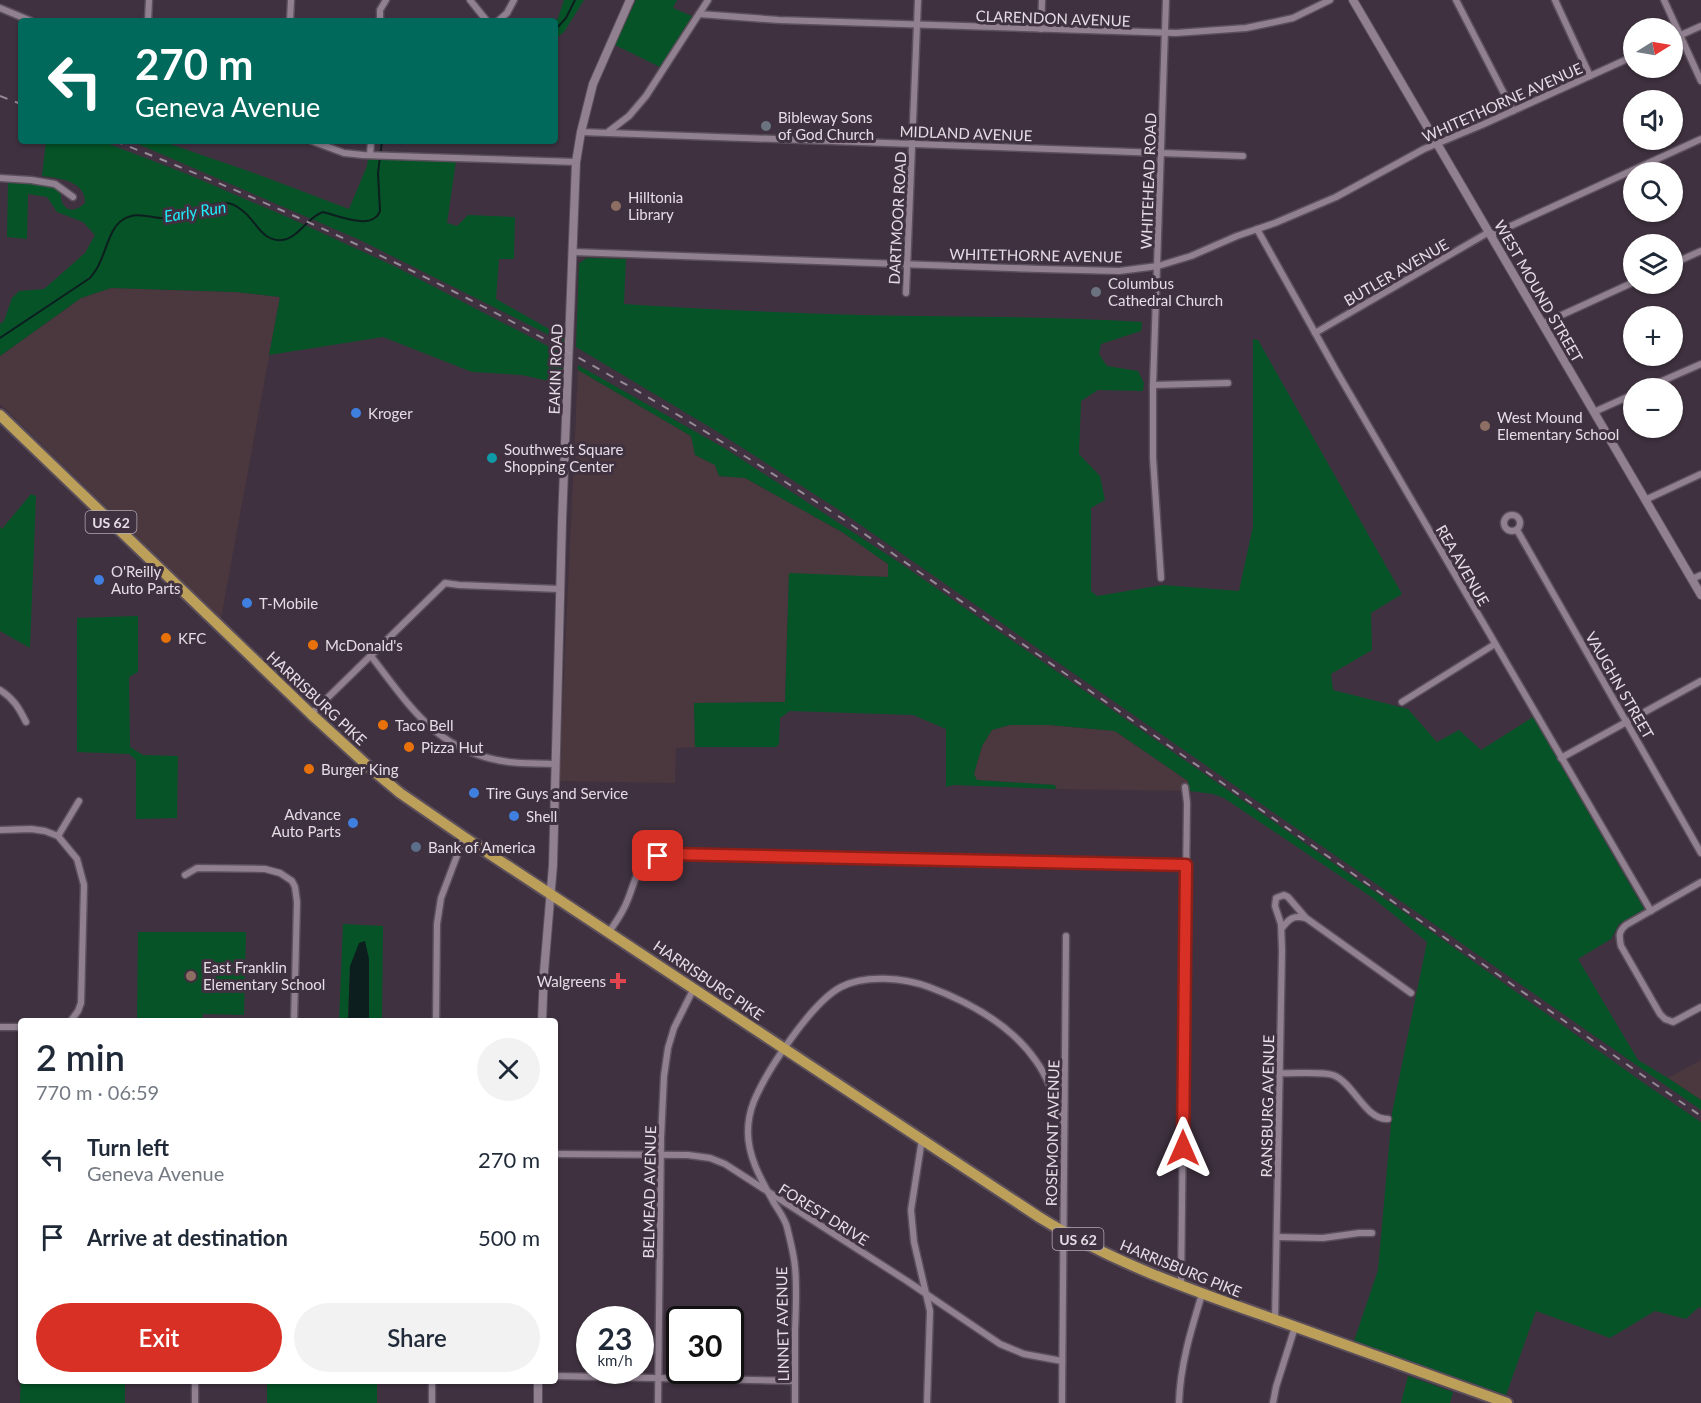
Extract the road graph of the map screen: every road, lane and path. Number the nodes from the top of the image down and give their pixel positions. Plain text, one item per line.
1 (149, 0) edge
2 (291, 0) edge
3 (386, 0) edge
4 (470, 0) edge
5 (514, 0) edge
6 (630, 0) edge
7 (708, 0) edge
8 (918, 0) edge
9 (1042, 0) edge
10 (1166, 0) edge
11 (1330, 0) edge
12 (1353, 0) edge
13 (1456, 0) edge
14 (1555, 0) edge
15 (1664, 0) edge
16 (0, 8) edge
17 (699, 15) junction
18 (24, 18) edge
19 (148, 18) edge
20 (290, 18) edge
21 (380, 18) edge
22 (485, 18) edge
23 (501, 18) edge
24 (1672, 18) edge
25 (916, 24) junction
26 (1701, 26) edge
27 (1041, 28) junction
28 (1165, 33) junction
29 (1683, 34) edge
30 (1683, 42) edge
31 (1623, 61) edge
32 (1590, 76) junction
33 (1701, 81) edge
34 (1514, 111) junction
35 (581, 132) junction
36 (607, 132) junction
37 (1701, 139) edge
38 (912, 143) junction
39 (320, 144) edge
40 (372, 144) edge
41 (1437, 144) junction
42 (1161, 152) junction
43 (377, 155) junction
44 (1243, 156) dead end
45 (576, 162) junction
46 (0, 178) edge
47 (73, 197) dead end
48 (1257, 229) junction
49 (1490, 233) junction
50 (1701, 251) edge
51 (573, 252) junction
52 (1683, 259) edge
53 (908, 264) junction
54 (1158, 266) junction
55 (1623, 287) edge
56 (906, 293) dead end
57 (1542, 324) junction
58 (1315, 333) junction
59 (1701, 364) edge
60 (1669, 378) edge
61 (1228, 383) dead end
62 (1153, 385) junction
63 (1623, 399) edge
64 (1594, 412) junction
65 (2, 421) edge
66 (1701, 474) edge
67 (1645, 500) junction
68 (1517, 530) dead end
69 (1701, 575) edge
70 (1161, 578) dead end
71 (1692, 579) junction
72 (560, 589) junction
73 (1701, 595) edge
74 (1495, 644) junction
75 (371, 656) junction
76 (1701, 681) edge
77 (0, 690) edge
78 (1402, 702) dead end
79 (311, 714) junction
80 (26, 722) dead end
81 (1627, 722) junction
82 (1561, 758) junction
83 (555, 764) junction
84 (1185, 787) dead end
85 (79, 801) dead end
86 (0, 830) edge
87 (58, 836) junction
88 (464, 837) junction
89 (1701, 853) edge
90 (1186, 865) junction
91 (185, 875) dead end
92 (300, 877) dead end
93 (1701, 882) edge
94 (294, 884) junction
95 (551, 893) junction
96 (1651, 911) junction
97 (1306, 918) junction
98 (1281, 929) junction
99 (609, 932) junction
100 (1066, 936) dead end
101 (694, 988) junction
102 (1411, 993) dead end
103 (1701, 1007) edge
104 (73, 1018) edge
105 (294, 1018) edge
106 (436, 1018) edge
107 (542, 1018) edge
108 (0, 1027) edge
109 (18, 1027) edge
110 (784, 1048) junction
111 (1281, 1073) junction
112 (1388, 1119) dead end
113 (1064, 1123) junction
114 (922, 1139) junction
115 (558, 1154) edge
116 (660, 1154) junction
117 (769, 1193) junction
118 (1062, 1231) junction
119 (1372, 1233) dead end
120 (1277, 1237) junction
121 (1181, 1287) junction
122 (926, 1294) junction
123 (1202, 1294) junction
124 (1275, 1320) junction
125 (1295, 1327) junction
126 (1062, 1361) junction
127 (558, 1376) edge
128 (658, 1378) junction
129 (795, 1381) junction
130 (195, 1384) edge
131 (432, 1384) edge
132 (538, 1384) edge
133 (195, 1403) edge
134 (432, 1403) edge
135 (538, 1403) edge
136 (658, 1403) edge
137 (795, 1403) edge
138 (927, 1403) edge
139 (1062, 1403) edge
140 (1179, 1403) edge
141 (1273, 1403) edge
142 (1507, 1403) edge

1 - 19 street
2 - 20 street
3 - 21 street
4 - 22 street
5 - 23 street
6 - 35 street, EAKIN ROAD
7 - 17 street
8 - 25 street, DARTMOOR ROAD
9 - 27 street
10 - 28 street, WHITEHEAD ROAD
11 - 28 street, CLARENDON AVENUE
12 - 41 street, WEST MOUND STREET
13 - 34 street
14 - 32 street
15 - 24 street
16 - 18 street
17 - 25 street, CLARENDON AVENUE
17 - 36 street
25 - 27 street, CLARENDON AVENUE
25 - 38 street, DARTMOOR ROAD
26 - 29 street
27 - 28 street, CLARENDON AVENUE
28 - 42 street, WHITEHEAD ROAD
30 - 33 street
31 - 32 street, WHITETHORNE AVENUE
32 - 34 street, WHITETHORNE AVENUE
34 - 41 street, WHITETHORNE AVENUE
35 - 36 street, MIDLAND AVENUE
35 - 45 street, EAKIN ROAD
36 - 38 street, MIDLAND AVENUE
37 - 49 street, BUTLER AVENUE
38 - 42 street, MIDLAND AVENUE
38 - 53 street, DARTMOOR ROAD
39 - 43 street
40 - 43 street
41 - 48 street, WHITETHORNE AVENUE
41 - 49 street, WEST MOUND STREET
42 - 44 street, MIDLAND AVENUE
42 - 54 street, WHITEHEAD ROAD
43 - 45 street
45 - 51 street, EAKIN ROAD
46 - 47 street
48 - 54 street, WHITETHORNE AVENUE
48 - 58 street, REA AVENUE
49 - 57 street, WEST MOUND STREET
49 - 58 street, BUTLER AVENUE
50 - 52 street
51 - 53 street, WHITETHORNE AVENUE
51 - 72 street, EAKIN ROAD
53 - 54 street, WHITETHORNE AVENUE
53 - 56 street, DARTMOOR ROAD
54 - 62 street, WHITEHEAD ROAD
55 - 57 street
57 - 64 street, WEST MOUND STREET
58 - 74 street, REA AVENUE
59 - 60 street
61 - 62 street
62 - 70 street, WHITEHEAD ROAD
63 - 64 street
64 - 67 street, WEST MOUND STREET
65 - 79 main road, HARRISBURG PIKE / US 62
66 - 67 street
67 - 71 street, WEST MOUND STREET
68 - 81 street, VAUGHN STREET
69 - 71 street
71 - 73 street, WEST MOUND STREET
72 - 75 street
72 - 83 street, EAKIN ROAD
74 - 78 street
74 - 82 street, REA AVENUE
75 - 79 street
75 - 83 street
76 - 81 street
77 - 80 street
79 - 88 main road, HARRISBURG PIKE / US 62
81 - 82 street
81 - 89 street, VAUGHN STREET
82 - 96 street, REA AVENUE
83 - 95 street, EAKIN ROAD
84 - 90 street
85 - 87 street
86 - 87 street
87 - 104 street
88 - 95 main road, HARRISBURG PIKE / US 62
88 - 106 street
90 - 99 street
90 - 121 street
91 - 94 street
92 - 94 street
93 - 96 street
94 - 105 street
95 - 99 main road, HARRISBURG PIKE / US 62
95 - 107 street, EAKIN ROAD
96 - 103 street
97 - 98 street
97 - 98 street, RANSBURG AVENUE
97 - 102 street
98 - 111 street, RANSBURG AVENUE
99 - 101 main road, HARRISBURG PIKE / US 62
100 - 113 street, ROSEMONT AVENUE
101 - 110 main road, HARRISBURG PIKE / US 62
101 - 116 street, BELMEAD AVENUE
108 - 109 street
110 - 113 street, LINNET AVENUE
110 - 114 main road, HARRISBURG PIKE / US 62
110 - 117 street, LINNET AVENUE
111 - 112 street
111 - 120 street, RANSBURG AVENUE
113 - 118 street, ROSEMONT AVENUE
114 - 118 main road, HARRISBURG PIKE / US 62
114 - 122 street
115 - 116 street, FOREST DRIVE
116 - 117 street, FOREST DRIVE
116 - 128 street, BELMEAD AVENUE
117 - 122 street, FOREST DRIVE
117 - 129 street, LINNET AVENUE
118 - 121 main road, HARRISBURG PIKE / US 62
118 - 126 street, ROSEMONT AVENUE
119 - 120 street
120 - 124 street, RANSBURG AVENUE
121 - 123 main road, HARRISBURG PIKE / US 62
122 - 126 street, FOREST DRIVE
122 - 138 street
123 - 124 main road, HARRISBURG PIKE / US 62
123 - 140 street
124 - 125 main road, HARRISBURG PIKE / US 62
125 - 141 street
125 - 142 main road, HARRISBURG PIKE / US 62
126 - 139 street, ROSEMONT AVENUE
127 - 128 street
128 - 129 street
128 - 136 street, BELMEAD AVENUE
129 - 137 street, LINNET AVENUE
130 - 133 street
131 - 134 street
132 - 135 street

